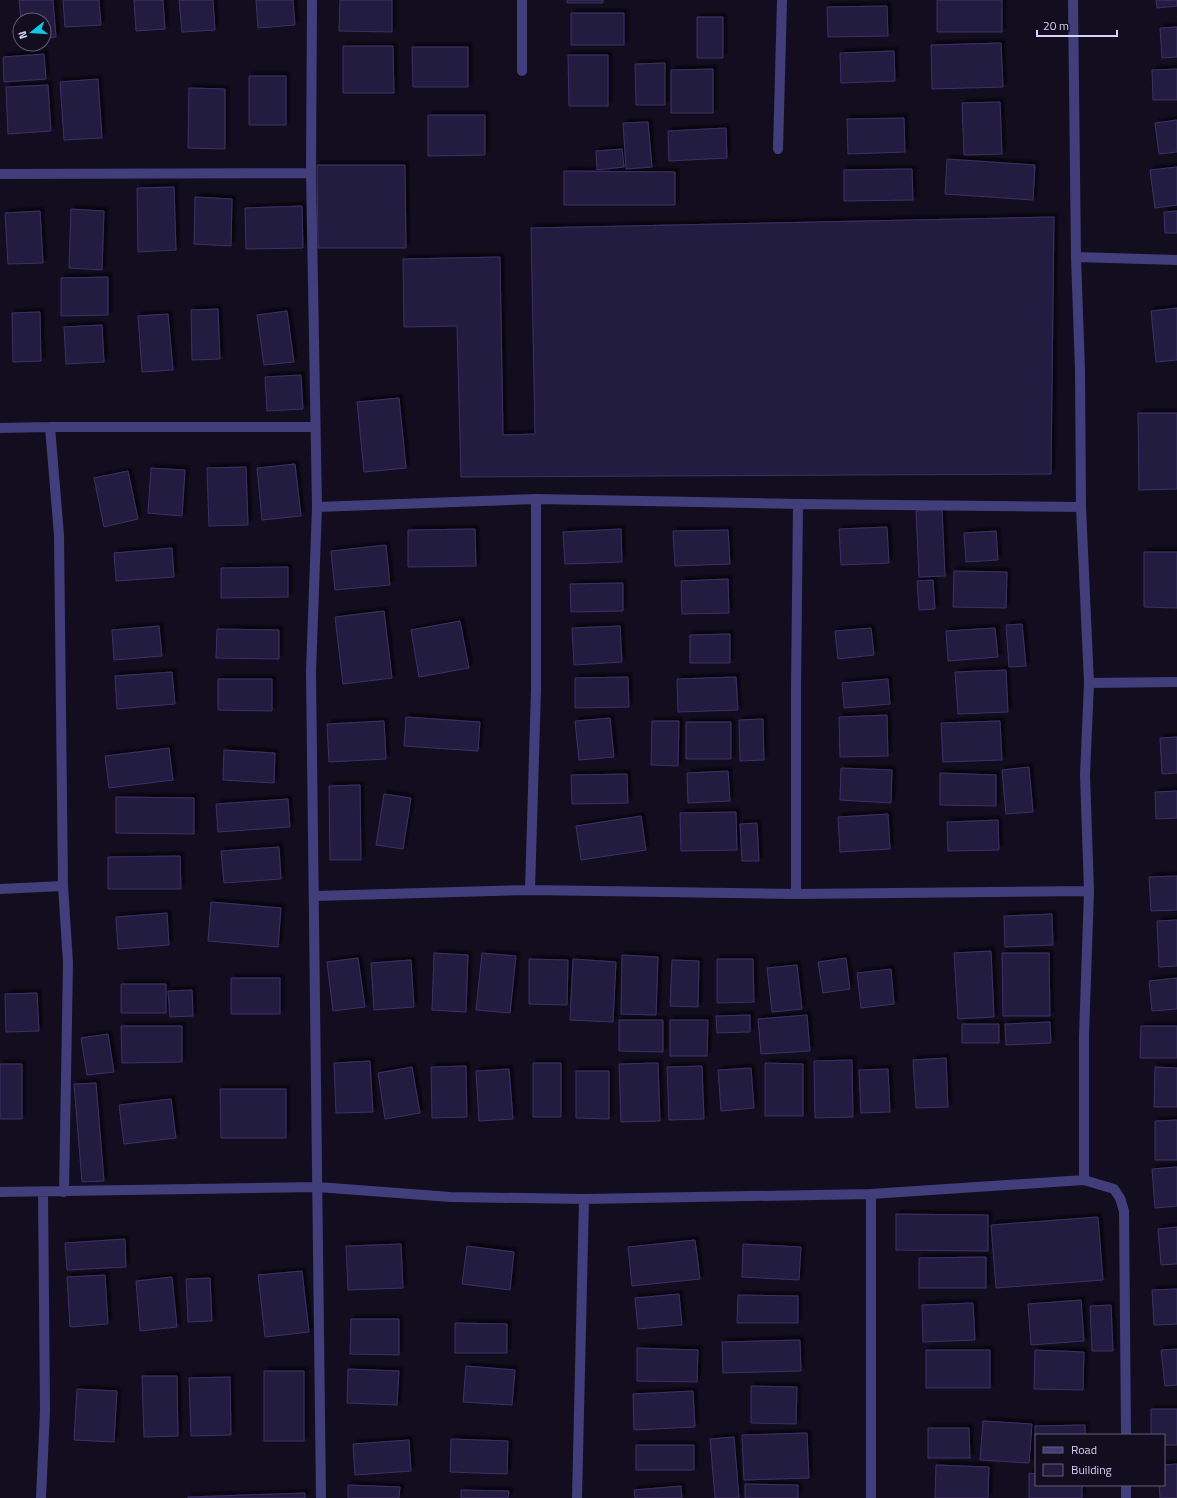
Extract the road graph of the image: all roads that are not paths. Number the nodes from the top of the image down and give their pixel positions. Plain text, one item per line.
1 (312, 0) edge
2 (522, 0) edge
3 (782, 0) edge
4 (1074, 0) edge
5 (522, 71) dead end
6 (778, 149) dead end
7 (311, 173) junction
8 (0, 174) edge
9 (1076, 257) junction
10 (1177, 260) edge
11 (50, 427) junction
12 (315, 427) junction
13 (0, 428) edge
14 (536, 499) junction
15 (798, 504) junction
16 (1081, 507) junction
17 (317, 508) junction
18 (1177, 682) edge
19 (1089, 683) junction
20 (62, 886) junction
21 (0, 889) edge
22 (530, 890) junction
23 (1089, 890) junction
24 (796, 894) junction
25 (315, 896) junction
26 (1084, 1180) junction
27 (318, 1187) junction
28 (0, 1192) edge
29 (43, 1192) junction
30 (64, 1192) junction
31 (871, 1194) junction
32 (584, 1199) junction
33 (1126, 1434) edge
34 (1126, 1486) edge
35 (41, 1498) edge
36 (321, 1498) edge
37 (577, 1498) edge
38 (871, 1498) edge
39 (1126, 1498) edge

1 - 7 street
2 - 5 street
3 - 6 street
4 - 9 street
7 - 8 street
7 - 12 street
9 - 10 street
9 - 16 street
11 - 12 street
11 - 13 street
11 - 20 street
12 - 17 street
14 - 15 street
14 - 17 street
14 - 22 street
15 - 16 street
15 - 24 street
16 - 19 street
17 - 25 street
18 - 19 street
19 - 23 street
20 - 21 street
20 - 30 street
22 - 24 street
22 - 25 street
23 - 24 street
23 - 26 street
25 - 27 street
26 - 31 street
26 - 33 street
27 - 30 street
27 - 32 street
27 - 36 street
28 - 29 street
29 - 30 street
29 - 35 street
31 - 32 street
31 - 38 street
32 - 37 street
34 - 39 street

